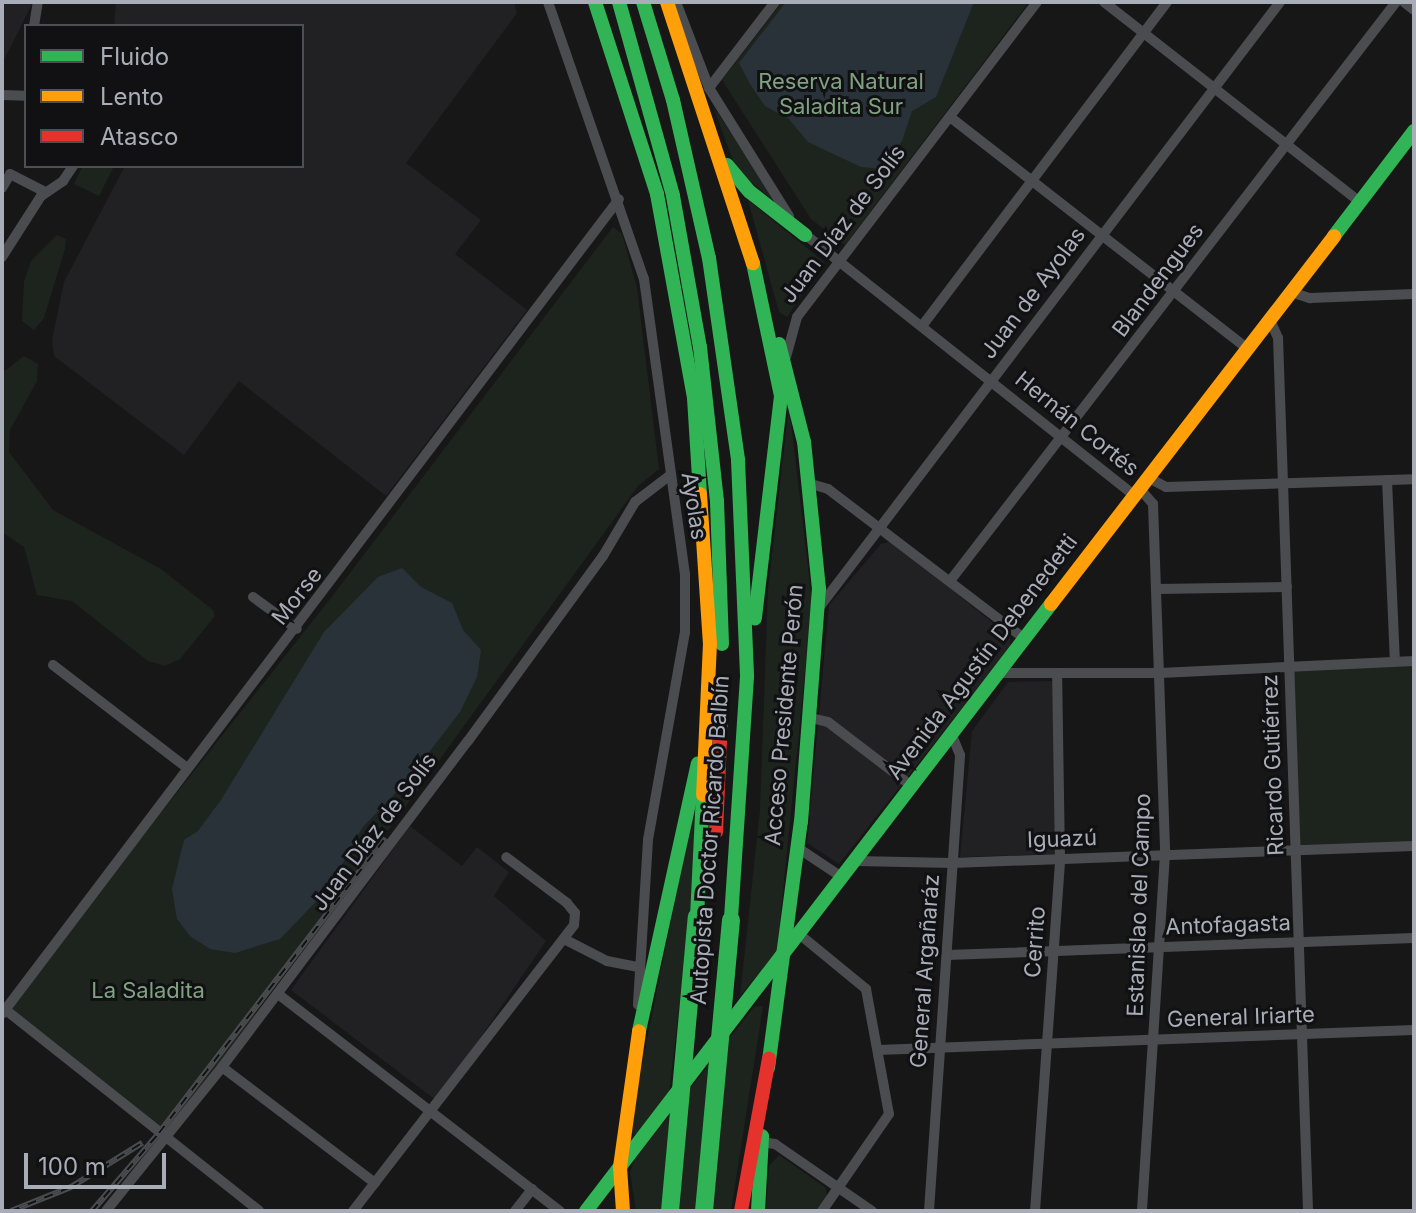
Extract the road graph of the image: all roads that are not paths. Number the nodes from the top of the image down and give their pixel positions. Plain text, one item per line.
1 (38, 2) edge
2 (548, 2) edge
3 (595, 2) edge
4 (619, 2) edge
5 (643, 2) edge
6 (667, 2) edge
7 (676, 2) edge
8 (775, 2) edge
9 (1037, 2) edge
10 (1104, 2) edge
11 (1167, 2) edge
12 (1280, 2) edge
13 (1396, 2) edge
14 (1404, 2) edge
15 (1414, 10) edge
16 (34, 24) edge
17 (1143, 32) junction
18 (709, 88) junction
19 (1214, 88) junction
20 (2, 95) edge
21 (24, 96) edge
22 (950, 117) junction
23 (1414, 131) edge
24 (1287, 144) junction
25 (718, 153) junction
26 (72, 168) edge
27 (1032, 179) junction
28 (2, 188) edge
29 (45, 192) junction
30 (619, 199) junction
31 (1360, 202) junction
32 (1103, 234) junction
33 (805, 235) junction
34 (2, 257) edge
35 (840, 262) junction
36 (1174, 291) junction
37 (1291, 292) junction
38 (763, 294) junction
39 (1414, 294) edge
40 (1270, 320) junction
41 (922, 326) junction
42 (1248, 349) junction
43 (785, 363) junction
44 (991, 381) junction
45 (1062, 438) junction
46 (669, 476) junction
47 (1414, 479) edge
48 (1387, 480) junction
49 (1284, 482) junction
50 (811, 484) junction
51 (1142, 488) junction
52 (1153, 504) joint
53 (879, 527) junction
54 (950, 581) junction
55 (1287, 587) junction
56 (1157, 589) junction
57 (253, 597) dead end
58 (819, 609) junction
59 (297, 629) junction
60 (1025, 639) junction
61 (1395, 661) junction
62 (1414, 661) edge
63 (53, 665) dead end
64 (1291, 665) junction
65 (709, 673) junction
66 (999, 673) junction
67 (1160, 673) junction
68 (1057, 675) junction
69 (747, 677) junction
70 (811, 718) junction
71 (952, 735) junction
72 (187, 768) junction
73 (913, 787) junction
74 (1414, 846) edge
75 (798, 848) junction
76 (1295, 850) junction
77 (1165, 854) junction
78 (506, 857) dead end
79 (1060, 859) junction
80 (856, 861) junction
81 (952, 863) junction
82 (843, 878) junction
83 (703, 917) junction
84 (799, 934) junction
85 (1414, 938) edge
86 (564, 939) junction
87 (1299, 943) junction
88 (1160, 947) junction
89 (1055, 951) junction
90 (947, 955) junction
91 (781, 958) junction
92 (638, 967) junction
93 (278, 994) junction
94 (3, 1010) edge
95 (1414, 1030) edge
96 (639, 1031) junction
97 (1302, 1034) junction
98 (1154, 1041) junction
99 (1048, 1043) junction
100 (940, 1047) junction
101 (878, 1050) junction
102 (769, 1059) junction
103 (222, 1067) junction
104 (431, 1111) junction
105 (165, 1138) junction
106 (761, 1142) junction
107 (620, 1167) junction
108 (375, 1183) junction
109 (532, 1189) junction
110 (838, 1190) junction
111 (106, 1211) edge
112 (259, 1211) edge
113 (353, 1211) edge
114 (515, 1211) edge
115 (560, 1211) edge
116 (586, 1211) edge
117 (623, 1211) edge
118 (670, 1211) edge
119 (682, 1211) edge
120 (704, 1211) edge
121 (741, 1211) edge
122 (758, 1211) edge
123 (822, 1211) edge
124 (872, 1211) edge
125 (929, 1211) edge
126 (1035, 1211) edge
127 (1142, 1211) edge
128 (1308, 1211) edge

1 - 16 street
2 - 30 street, Ayolas
3 - 65 main road
4 - 83 main road, Autopista Doctor Ricardo Balbín
5 - 69 main road, Autopista Doctor Ricardo Balbín
6 - 25 main road, Acceso Presidente Perón
7 - 18 street, Hernán Cortés
8 - 18 street
9 - 22 street, Juan Díaz de Solís
10 - 17 street
11 - 17 street
12 - 19 street, Juan de Ayolas
13 - 24 street, Blandengues
14 - 15 street
17 - 19 street
17 - 27 street
18 - 33 street, Hernán Cortés
19 - 24 street
19 - 32 street, Juan de Ayolas
20 - 21 street
22 - 27 street
22 - 35 street, Juan Díaz de Solís
23 - 31 main road, Avenida Agustín Debenedetti
24 - 31 street
24 - 36 street, Blandengues
25 - 33 main road
25 - 38 main road, Acceso Presidente Perón
26 - 29 street
27 - 32 street
27 - 41 street
28 - 29 street
29 - 34 street
30 - 46 street, Ayolas
30 - 59 street, Morse
31 - 37 main road, Avenida Agustín Debenedetti
32 - 36 street
32 - 44 street, Juan de Ayolas
33 - 35 street, Hernán Cortés
35 - 41 street, Hernán Cortés
35 - 43 street, Juan Díaz de Solís
36 - 42 street
36 - 45 street, Blandengues
37 - 39 street
37 - 40 main road, Avenida Agustín Debenedetti
38 - 43 main road, Acceso Presidente Perón
38 - 69 main road
40 - 42 main road, Avenida Agustín Debenedetti
40 - 49 street, Ricardo Gutiérrez
41 - 44 street, Hernán Cortés
42 - 51 main road, Avenida Agustín Debenedetti
43 - 50 main road, Acceso Presidente Perón
44 - 45 street, Hernán Cortés
44 - 53 street, Juan de Ayolas
45 - 51 street, Hernán Cortés
45 - 54 street, Blandengues
46 - 92 street, Ayolas
46 - 93 street, Juan Díaz de Solís
47 - 48 street, Hernán Cortés
48 - 49 street, Hernán Cortés
48 - 61 street
49 - 51 street, Hernán Cortés
49 - 55 street, Ricardo Gutiérrez
50 - 53 street
50 - 58 main road, Acceso Presidente Perón
51 - 52 street, Hernán Cortés
51 - 60 main road, Avenida Agustín Debenedetti
52 - 56 street, Estanislao del Campo
53 - 54 street
53 - 58 street, Juan de Ayolas
54 - 60 street
55 - 56 street
55 - 64 street, Ricardo Gutiérrez
56 - 67 street, Estanislao del Campo
57 - 59 street
58 - 70 main road, Acceso Presidente Perón
59 - 72 street, Morse
60 - 66 main road, Avenida Agustín Debenedetti
61 - 62 street
61 - 64 street
63 - 72 street
64 - 67 street
64 - 76 street, Ricardo Gutiérrez
65 - 83 main road
65 - 96 main road
66 - 68 street
66 - 71 main road, Avenida Agustín Debenedetti
67 - 68 street
67 - 77 street, Estanislao del Campo
68 - 79 street, Cerrito
69 - 120 main road, Autopista Doctor Ricardo Balbín, bridge
70 - 73 street
70 - 75 main road, Acceso Presidente Perón
71 - 73 main road, Avenida Agustín Debenedetti
71 - 81 street, General Argañaráz
72 - 94 street, Morse
73 - 80 main road, Avenida Agustín Debenedetti
74 - 76 street, Iguazú
75 - 82 street
75 - 91 main road, Acceso Presidente Perón
76 - 77 street, Iguazú
76 - 87 street, Ricardo Gutiérrez
77 - 79 street, Iguazú
77 - 88 street, Estanislao del Campo
78 - 86 street
79 - 81 street, Iguazú
79 - 89 street, Cerrito
80 - 81 street, Iguazú
80 - 82 main road, Avenida Agustín Debenedetti
81 - 90 street, General Argañaráz
82 - 84 main road, Avenida Agustín Debenedetti
83 - 118 main road, bridge
83 - 119 main road, Autopista Doctor Ricardo Balbín
84 - 91 main road, Avenida Agustín Debenedetti
84 - 101 street
85 - 87 street, Antofagasta
86 - 92 street
86 - 104 street
87 - 88 street, Antofagasta
87 - 97 street, Ricardo Gutiérrez
88 - 89 street, Antofagasta
88 - 98 street, Estanislao del Campo
89 - 90 street, Antofagasta
89 - 99 street, Cerrito
90 - 100 street, General Argañaráz
91 - 102 main road, Acceso Presidente Perón
91 - 107 main road, Avenida Agustín Debenedetti
92 - 96 street, Ayolas
93 - 103 street, Juan Díaz de Solís
93 - 104 street
94 - 105 street
95 - 97 street, General Iriarte
96 - 107 main road
97 - 98 street, General Iriarte
97 - 128 street, Ricardo Gutiérrez
98 - 99 street, General Iriarte
98 - 127 street, Estanislao del Campo
99 - 100 street, General Iriarte
99 - 126 street, Cerrito
100 - 101 street, General Iriarte
100 - 125 street, General Argañaráz
101 - 110 street
102 - 106 main road, Acceso Presidente Perón
102 - 121 main road
103 - 105 street, Juan Díaz de Solís
103 - 108 street
104 - 108 street
104 - 109 street
105 - 111 street, Juan Díaz de Solís
105 - 112 street
106 - 110 street
106 - 122 main road, Acceso Presidente Perón
107 - 116 main road, Avenida Agustín Debenedetti
107 - 117 main road
108 - 113 street
109 - 114 street
109 - 115 street
110 - 123 street
110 - 124 street

